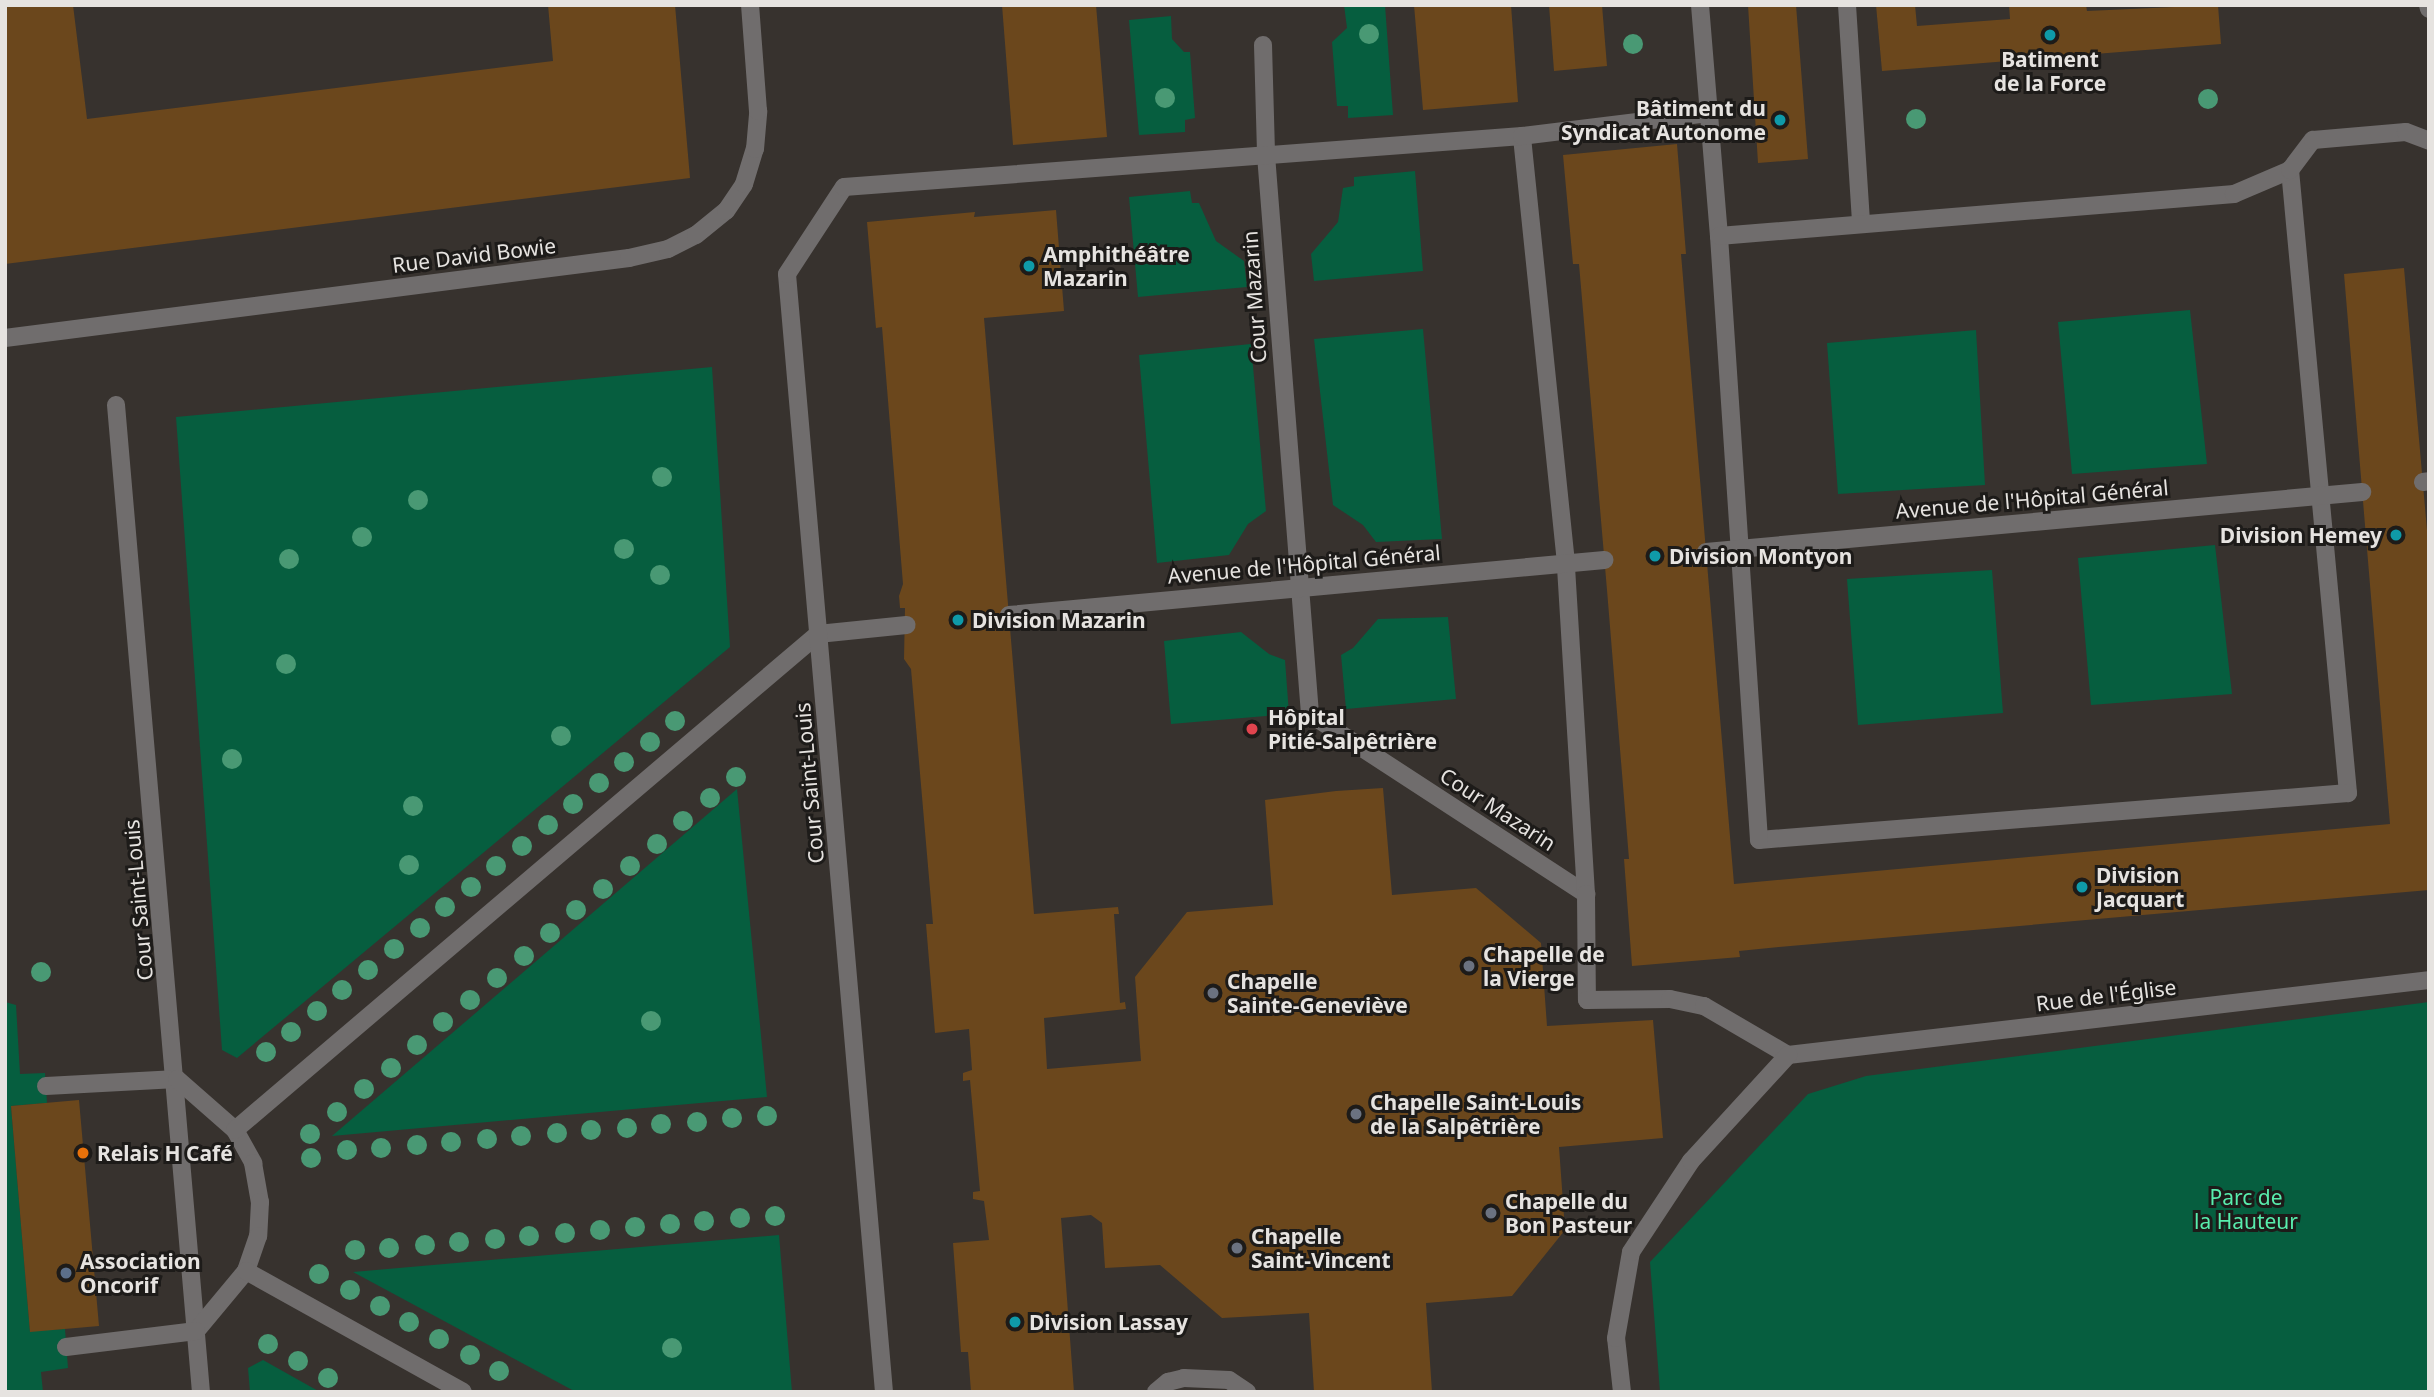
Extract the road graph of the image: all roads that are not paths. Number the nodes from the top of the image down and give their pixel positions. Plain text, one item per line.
1 (750, 5) edge
2 (1700, 5) edge
3 (1847, 5) edge
4 (1263, 45) dead end
5 (1709, 113) junction
6 (1522, 136) junction
7 (2429, 141) edge
8 (1266, 155) junction
9 (2290, 170) junction
10 (1861, 224) junction
11 (1719, 236) junction
12 (5, 338) edge
13 (116, 405) dead end
14 (2362, 492) dead end
15 (2319, 498) junction
16 (1736, 548) junction
17 (1706, 552) dead end
18 (1604, 560) dead end
19 (1566, 563) junction
20 (1300, 587) junction
21 (1009, 615) dead end
22 (906, 625) dead end
23 (818, 634) junction
24 (1586, 894) junction
25 (2429, 980) edge
26 (1788, 1055) junction
27 (177, 1079) junction
28 (46, 1086) dead end
29 (235, 1130) junction
30 (246, 1271) junction
31 (196, 1331) junction
32 (66, 1347) dead end
33 (201, 1392) edge
34 (463, 1392) edge
35 (884, 1392) edge
36 (1156, 1392) edge
37 (1247, 1392) edge
38 (1622, 1392) edge

1 - 12 lane, Rue David Bowie
2 - 5 lane
3 - 10 lane
4 - 8 lane, Cour Mazarin
5 - 6 lane
5 - 11 lane
6 - 8 lane
6 - 19 lane, Cour Mazarin
7 - 9 lane
8 - 20 lane, Cour Mazarin
8 - 23 lane, Cour Saint-Louis
9 - 10 lane
9 - 15 lane
10 - 11 lane
11 - 16 lane
13 - 27 lane, Cour Saint-Louis
14 - 15 lane, Avenue de l'Hôpital Général
15 - 16 lane, Avenue de l'Hôpital Général
15 - 16 lane
16 - 17 lane, Avenue de l'Hôpital Général
18 - 19 lane, Avenue de l'Hôpital Général
19 - 20 lane, Avenue de l'Hôpital Général
19 - 24 lane, Cour Mazarin
20 - 21 lane, Avenue de l'Hôpital Général
20 - 24 lane, Cour Mazarin
22 - 23 lane
23 - 29 lane
23 - 35 lane, Cour Saint-Louis
24 - 26 lane
25 - 26 lane, Rue de l'Église
26 - 38 lane
27 - 28 lane
27 - 29 lane
27 - 31 lane, Cour Saint-Louis
29 - 30 lane
30 - 31 lane
30 - 34 lane
31 - 32 lane
31 - 33 lane, Cour Saint-Louis
36 - 37 lane

